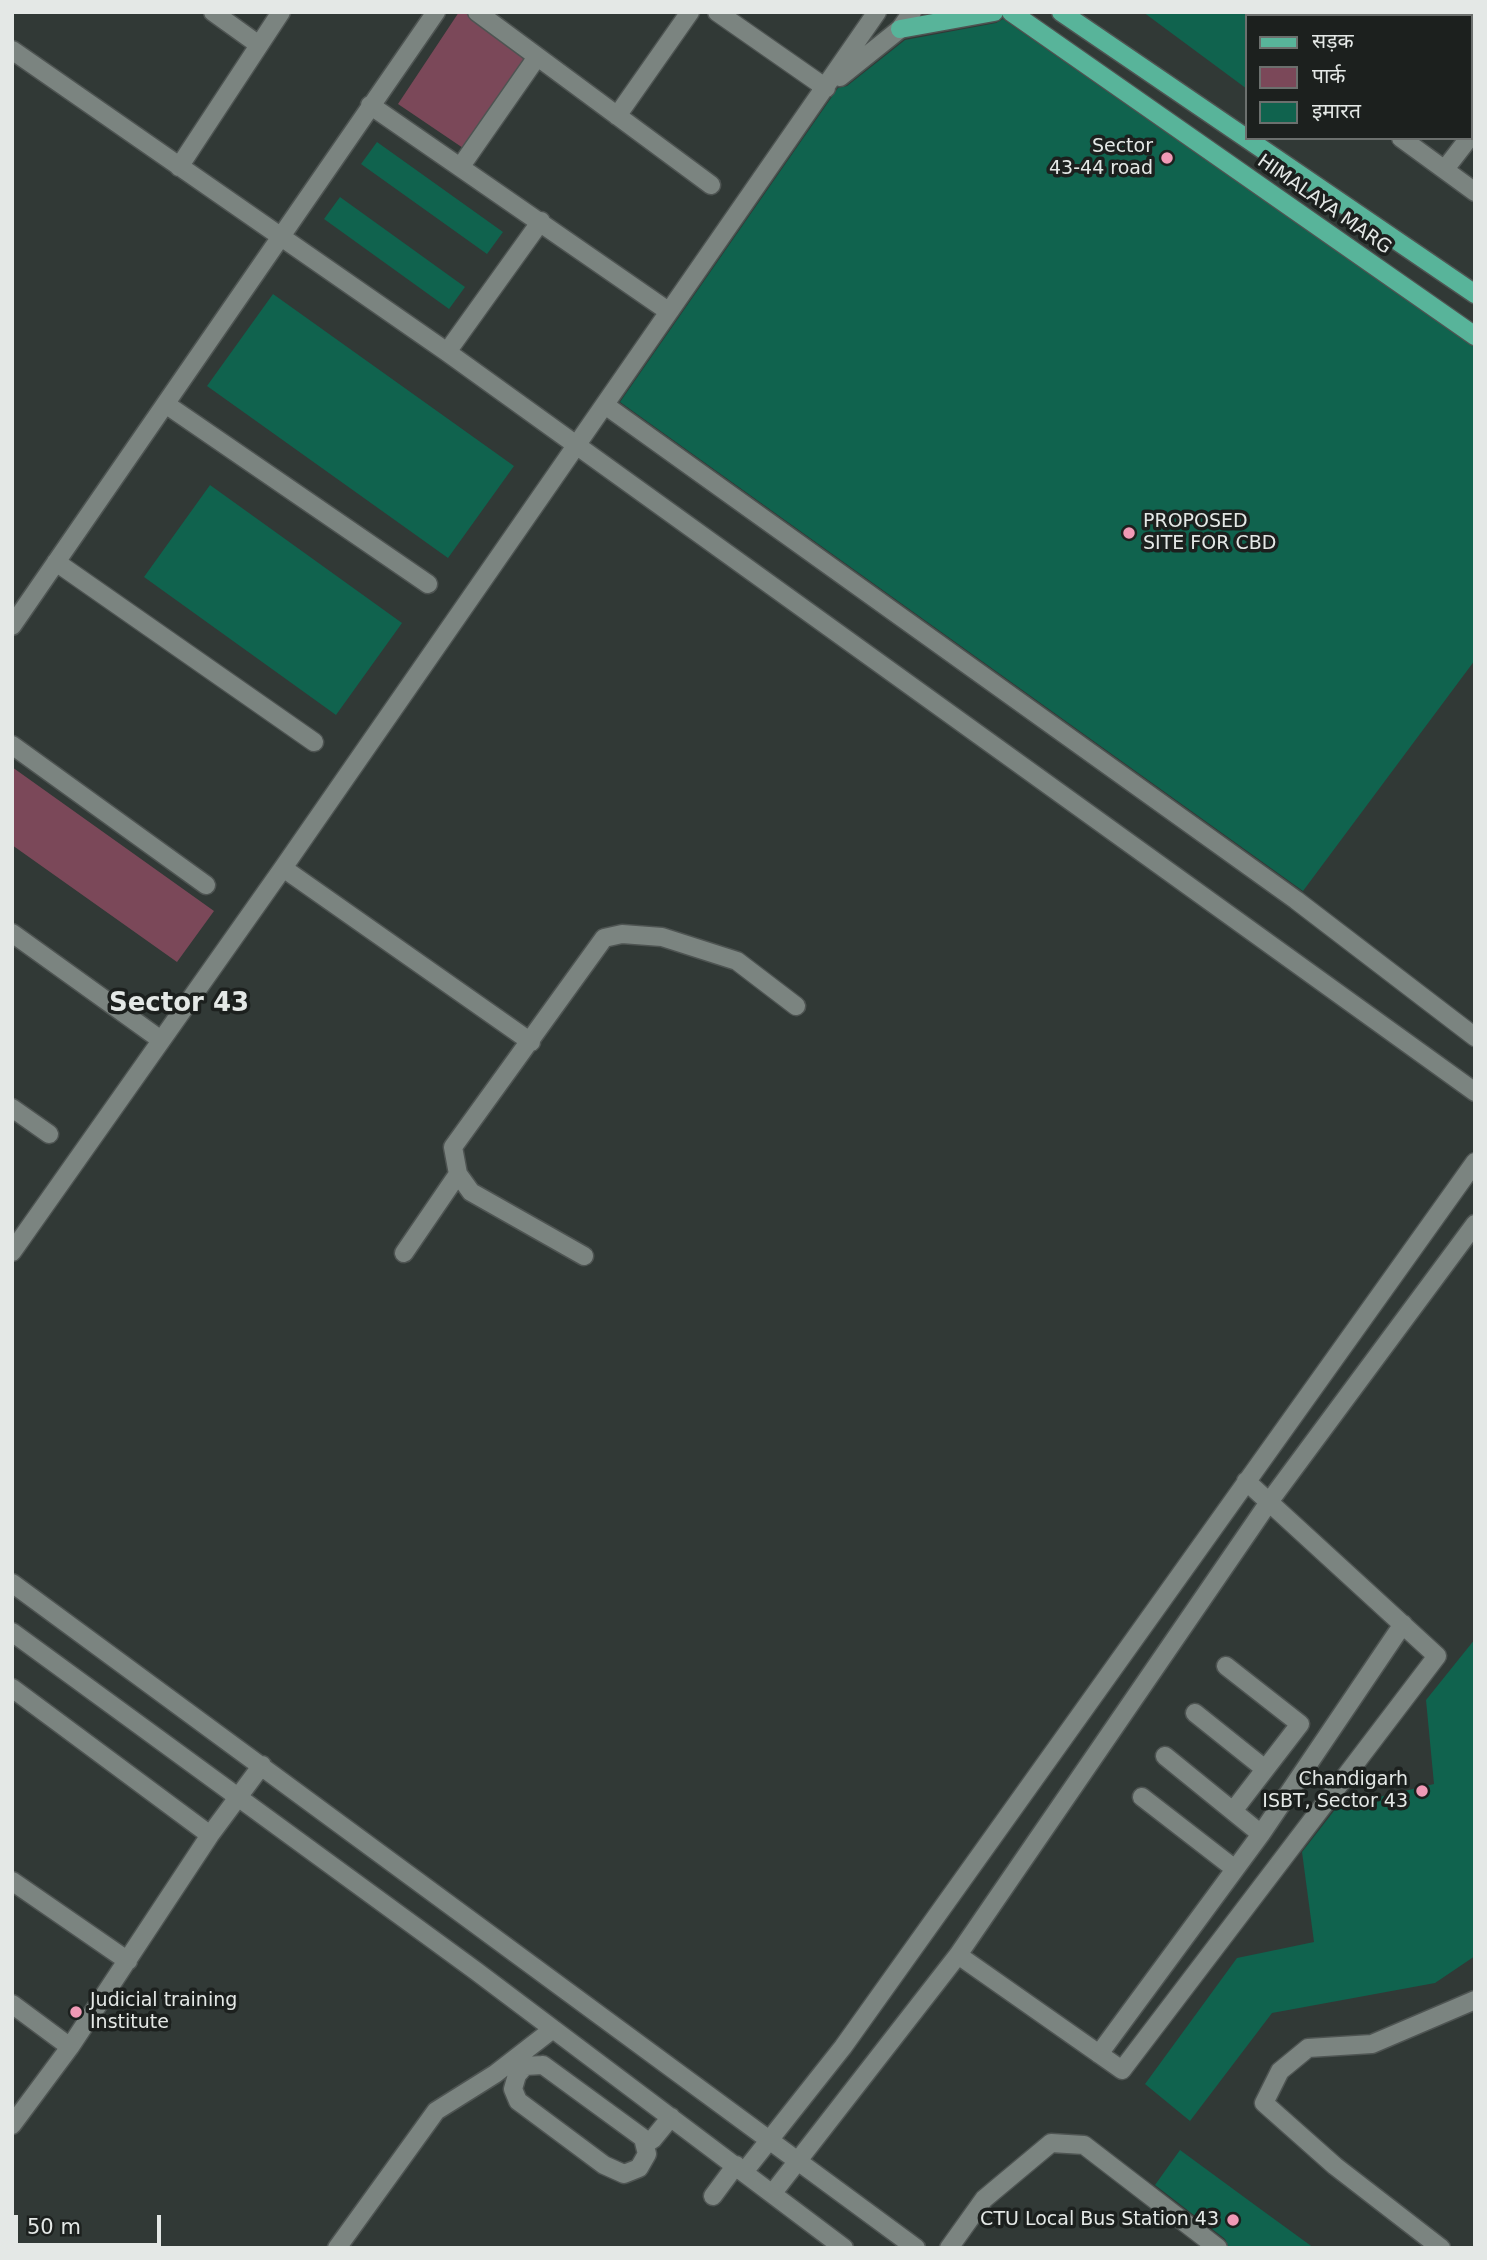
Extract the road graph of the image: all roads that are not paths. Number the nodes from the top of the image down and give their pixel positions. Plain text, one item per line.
1 (213, 12) edge
2 (281, 12) edge
3 (436, 12) edge
4 (477, 12) edge
5 (690, 12) edge
6 (717, 12) edge
7 (877, 12) edge
8 (912, 12) edge
9 (994, 12) edge
10 (1011, 12) edge
11 (1062, 12) edge
12 (900, 29) junction
13 (259, 45) junction
14 (12, 50) edge
15 (537, 57) junction
16 (826, 88) junction
17 (370, 105) junction
18 (617, 116) junction
19 (1246, 138) edge
20 (1249, 140) edge
21 (1404, 140) edge
22 (1468, 140) edge
23 (461, 166) junction
24 (179, 167) junction
25 (1445, 169) junction
26 (711, 185) dead end
27 (1475, 192) edge
28 (541, 221) junction
29 (280, 237) junction
30 (1475, 294) edge
31 (668, 311) junction
32 (1475, 337) edge
33 (447, 352) junction
34 (167, 405) junction
35 (605, 405) junction
36 (574, 446) junction
37 (57, 562) junction
38 (428, 584) dead end
39 (12, 626) edge
40 (314, 742) dead end
41 (12, 745) edge
42 (283, 868) junction
43 (206, 885) dead end
44 (12, 933) edge
45 (796, 1006) dead end
46 (1475, 1037) edge
47 (161, 1040) junction
48 (531, 1042) junction
49 (1475, 1092) edge
50 (12, 1108) edge
51 (49, 1134) dead end
52 (1475, 1162) edge
53 (458, 1174) junction
54 (1475, 1224) edge
55 (12, 1252) edge
56 (404, 1253) dead end
57 (584, 1255) dead end
58 (1246, 1481) junction
59 (1269, 1502) junction
60 (12, 1583) edge
61 (1403, 1624) junction
62 (12, 1632) edge
63 (1226, 1666) dead end
64 (12, 1688) edge
65 (1195, 1713) dead end
66 (1165, 1756) dead end
67 (262, 1765) junction
68 (1265, 1769) junction
69 (1142, 1797) dead end
70 (239, 1799) junction
71 (1233, 1811) junction
72 (1261, 1834) junction
73 (211, 1835) junction
74 (1235, 1869) junction
75 (12, 1881) edge
76 (958, 1955) junction
77 (128, 1961) junction
78 (1475, 2000) edge
79 (12, 2004) edge
80 (553, 2029) junction
81 (70, 2047) junction
82 (1099, 2054) junction
83 (671, 2116) junction
84 (12, 2126) edge
85 (770, 2139) junction
86 (646, 2143) junction
87 (798, 2160) junction
88 (740, 2168) junction
89 (772, 2194) junction
90 (713, 2196) dead end
91 (337, 2248) edge
92 (844, 2248) edge
93 (916, 2248) edge
94 (949, 2248) edge
95 (1218, 2248) edge
96 (1441, 2248) edge

1 - 13 street
2 - 13 street
3 - 17 street
4 - 15 street
5 - 18 street
6 - 16 street
7 - 16 street
8 - 12 street
9 - 12 main road
10 - 32 main road, HIMALAYA MARG
11 - 19 main road, HIMALAYA MARG
12 - 16 street
13 - 24 street
14 - 24 street
15 - 18 street
15 - 23 street
16 - 31 street
17 - 23 street
17 - 29 street
18 - 26 street
20 - 30 main road, HIMALAYA MARG
21 - 25 street
22 - 25 street
23 - 28 street
24 - 29 street
25 - 27 street
28 - 31 street
28 - 33 street
29 - 33 street
29 - 34 street
31 - 35 street
33 - 36 street
34 - 37 street
34 - 38 street
35 - 36 street
35 - 46 street
36 - 42 street
36 - 49 street
37 - 39 street
37 - 40 street
41 - 43 street
42 - 47 street
42 - 48 street
44 - 47 street
45 - 48 street
47 - 55 street
48 - 53 street
50 - 51 street
52 - 58 street
53 - 56 street
53 - 57 street
54 - 59 street
58 - 59 street
58 - 85 street
59 - 61 street
59 - 76 street
60 - 67 street
61 - 72 street
61 - 82 street
62 - 70 street
63 - 68 street
64 - 73 street
65 - 68 street
66 - 71 street
67 - 70 street
67 - 85 street
68 - 71 street
69 - 74 street
70 - 73 street
70 - 80 street
71 - 72 street
72 - 74 street
73 - 77 street
74 - 82 street
75 - 77 street
76 - 82 street
76 - 87 street
77 - 81 street
78 - 96 street
79 - 81 street
80 - 83 street
80 - 91 street
81 - 84 street
83 - 86 street
83 - 88 street
85 - 87 street
85 - 88 street
86 - 86 street
87 - 89 street
87 - 93 street
88 - 89 street
88 - 90 street
89 - 92 street
94 - 95 street

